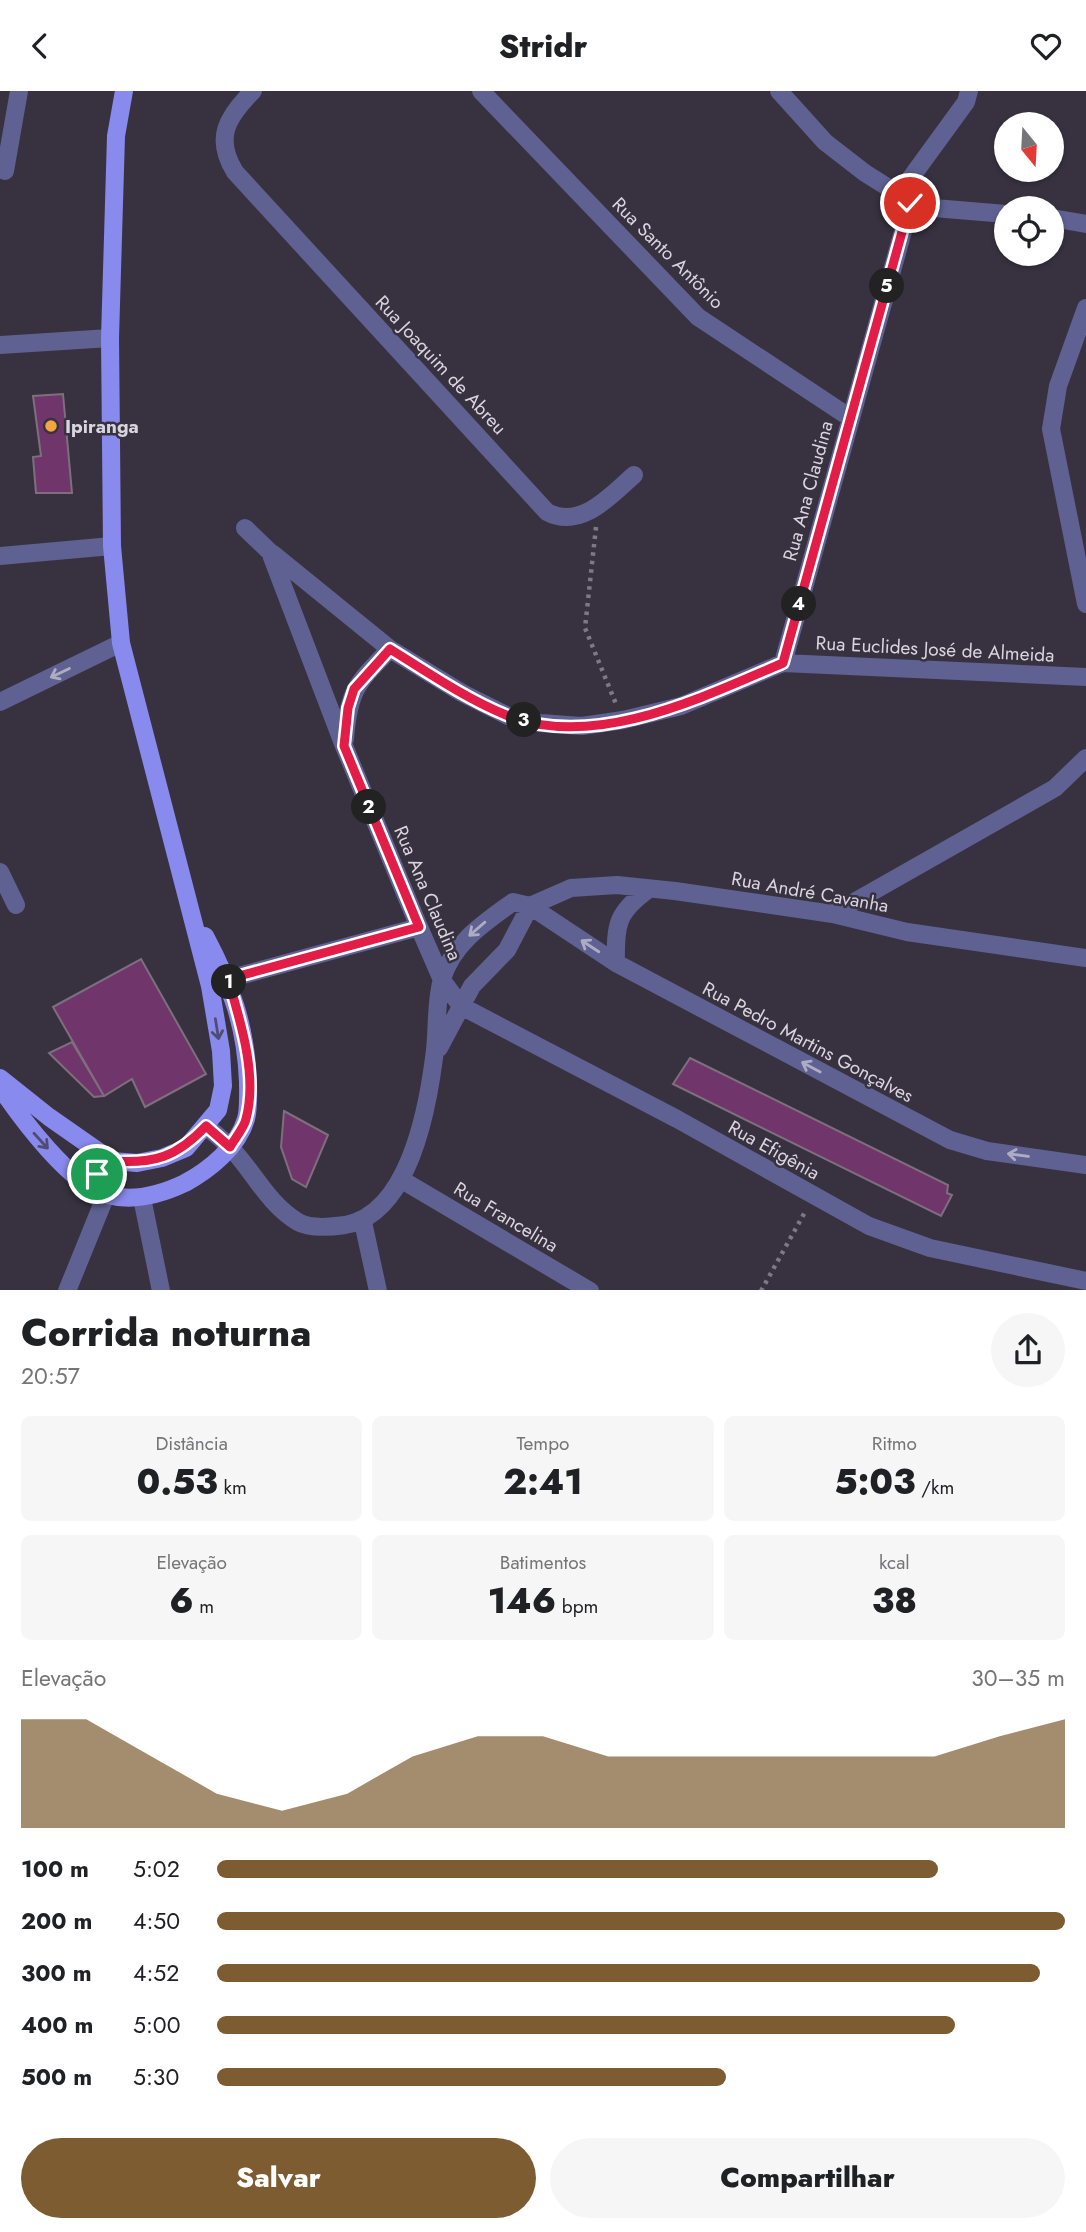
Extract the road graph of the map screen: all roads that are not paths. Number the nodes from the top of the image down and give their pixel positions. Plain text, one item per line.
1 (19, 91) edge
2 (124, 91) edge
3 (253, 91) edge
4 (481, 91) edge
5 (779, 91) edge
6 (969, 91) edge
7 (5, 170) dead end
8 (904, 200) junction
9 (994, 212) edge
10 (1064, 220) edge
11 (1086, 224) edge
12 (1086, 308) edge
13 (110, 338) junction
14 (0, 345) edge
15 (849, 417) junction
16 (634, 475) dead end
17 (245, 528) dead end
18 (112, 546) junction
19 (270, 552) junction
20 (0, 556) edge
21 (1086, 604) edge
22 (121, 643) junction
23 (390, 649) junction
24 (783, 663) junction
25 (1086, 677) edge
26 (0, 702) edge
27 (344, 746) junction
28 (1086, 758) edge
29 (0, 872) edge
30 (649, 888) junction
31 (16, 905) dead end
32 (530, 906) junction
33 (193, 914) junction
34 (833, 914) junction
35 (419, 927) junction
36 (1086, 958) edge
37 (615, 963) junction
38 (228, 979) junction
39 (442, 979) junction
40 (461, 1006) junction
41 (435, 1057) junction
42 (0, 1077) edge
43 (0, 1087) edge
44 (206, 1126) junction
45 (230, 1147) junction
46 (112, 1161) junction
47 (1086, 1165) edge
48 (402, 1180) junction
49 (106, 1195) junction
50 (142, 1198) junction
51 (363, 1222) junction
52 (1086, 1281) edge
53 (67, 1290) edge
54 (161, 1290) edge
55 (378, 1290) edge
56 (590, 1290) edge

1 - 7 street
2 - 13 main road
3 - 16 street, Rua Joaquim de Abreu
4 - 15 street, Rua Santo Antônio
5 - 8 street
6 - 8 street, Rua Ana Claudina
8 - 9 street
8 - 15 street, Rua Ana Claudina
10 - 11 street
12 - 21 street
13 - 14 street
13 - 18 main road
15 - 24 street, Rua Ana Claudina
17 - 19 street, Rua Ana Claudina
18 - 20 street
18 - 22 main road
19 - 23 street, Rua Ana Claudina
19 - 27 street, Rua Ana Claudina
22 -> 26 street
22 - 33 main road
23 - 24 street, Rua Ana Claudina
23 - 27 street, Rua Ana Claudina
24 - 25 street, Rua Euclides José de Almeida
27 - 35 street, Rua Ana Claudina
28 - 34 street
29 - 31 street
30 - 32 street, Rua André Cavanha
30 - 34 street, Rua André Cavanha
30 - 37 street
37 -> 32 street, Rua Pedro Martins Gonçalves
32 -> 39 street, Rua André Cavanha
32 - 40 street, Rua André Cavanha
33 - 38 main road
33 -> 44 main road
34 - 36 street, Rua André Cavanha
35 - 38 street
35 - 39 street, Rua Ana Claudina
47 -> 37 street, Rua Pedro Martins Gonçalves
38 - 45 main road
39 - 40 street, Rua Ana Claudina
39 - 41 street, Rua André Cavanha
40 - 41 street, Rua André Cavanha
40 - 52 street, Rua Efigênia
41 - 48 street, Rua André Cavanha
42 - 46 main road
43 -> 49 main road
44 - 45 street
44 - 46 main road
45 - 50 main road
45 - 51 street
46 - 49 main road
48 - 51 street, Rua André Cavanha
48 - 56 street, Rua Francelina
49 - 50 main road
49 - 53 street
50 - 54 street
51 - 55 street

